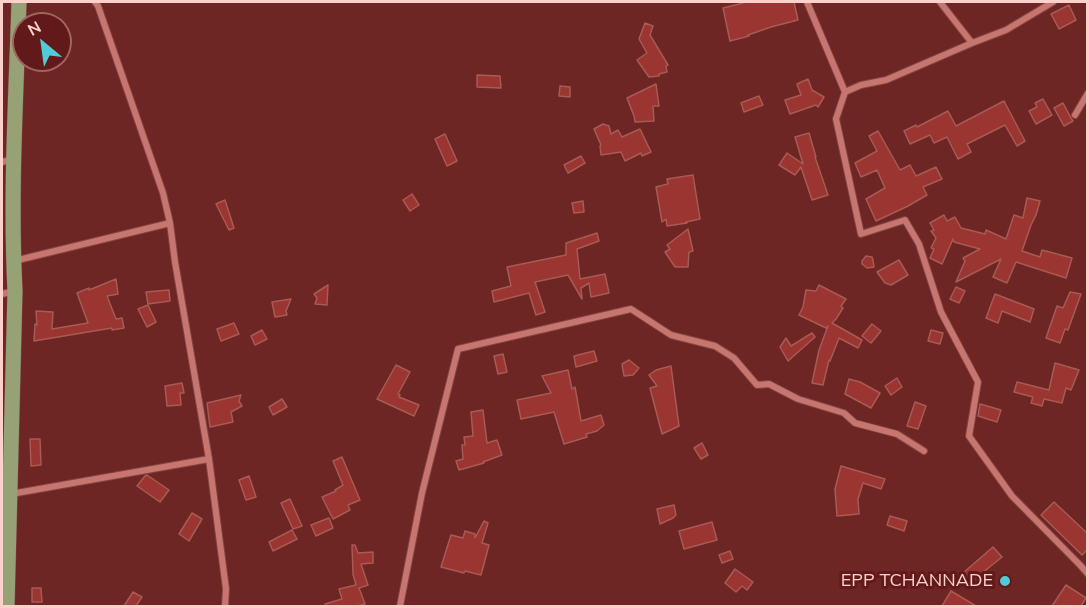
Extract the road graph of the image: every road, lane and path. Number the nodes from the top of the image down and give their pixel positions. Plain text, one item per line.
1 (19, 2) edge
2 (96, 2) edge
3 (807, 2) edge
4 (940, 2) edge
5 (1053, 2) edge
6 (972, 43) junction
7 (845, 92) junction
8 (1088, 93) edge
9 (1075, 115) dead end
10 (8, 161) edge
11 (170, 223) junction
12 (13, 261) junction
13 (8, 292) edge
14 (924, 451) dead end
15 (208, 459) junction
16 (10, 494) junction
17 (5, 562) edge
18 (1088, 574) edge
19 (8, 606) edge
20 (225, 606) edge
21 (400, 606) edge

1 - 10 main road
2 - 11 street
3 - 7 street
4 - 6 street
5 - 6 street
6 - 7 street
7 - 18 street
8 - 9 street
10 - 12 main road
11 - 12 street
11 - 15 street
12 - 13 main road
13 - 16 main road
14 - 21 street
15 - 16 street
15 - 20 street
16 - 17 main road
17 - 19 main road

